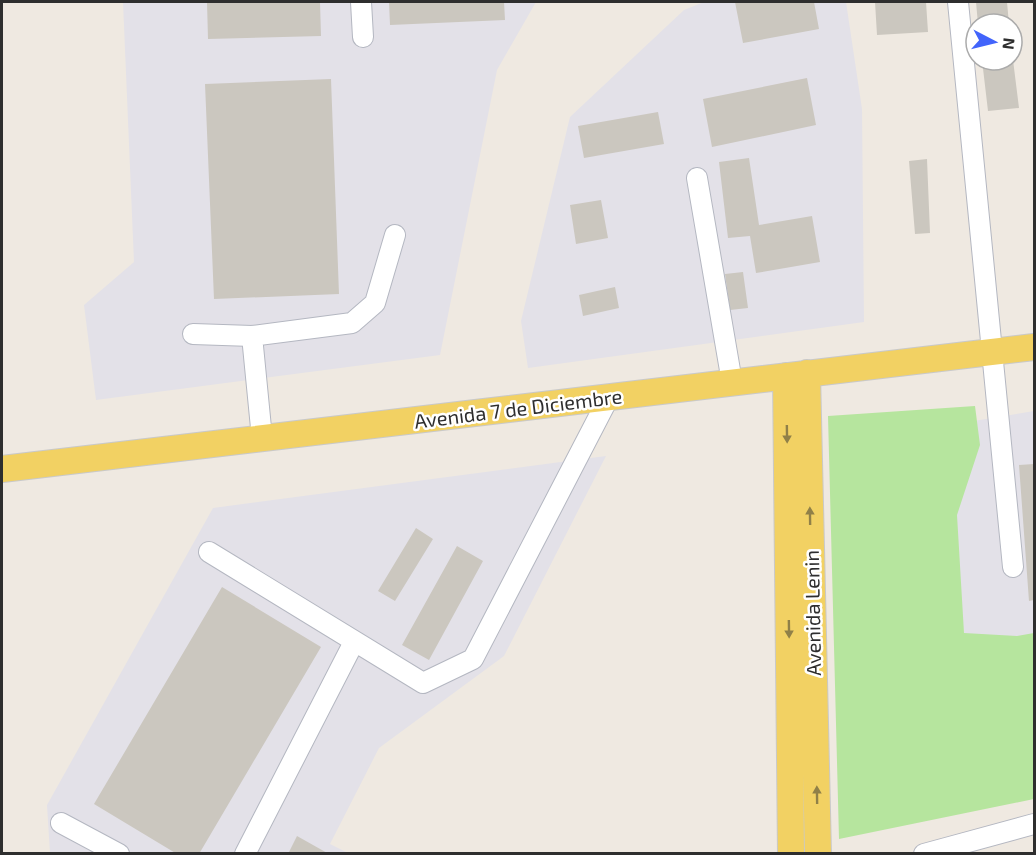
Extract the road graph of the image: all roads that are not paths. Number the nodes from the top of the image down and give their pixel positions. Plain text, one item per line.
1 (361, 2) edge
2 (958, 2) edge
3 (363, 37) dead end
4 (697, 178) dead end
5 (395, 235) dead end
6 (193, 334) dead end
7 (252, 336) junction
8 (1035, 347) edge
9 (992, 352) junction
10 (797, 375) junction
11 (732, 382) junction
12 (609, 397) junction
13 (262, 438) junction
14 (2, 469) edge
15 (209, 552) dead end
16 (1013, 567) dead end
17 (354, 642) junction
18 (61, 823) dead end
19 (1035, 824) edge
20 (119, 854) edge
21 (245, 854) edge
22 (791, 854) edge
23 (818, 854) edge
24 (924, 854) edge

1 - 3 street
2 - 9 street
4 - 11 street
5 - 7 street
6 - 7 street
7 - 13 street
8 - 9 main road, Avenida 7 de Diciembre
9 - 10 main road, Avenida 7 de Diciembre
9 - 16 street
10 - 11 main road, Avenida 7 de Diciembre
10 -> 22 main road, Avenida Lenin
23 -> 10 main road, Avenida Lenin
11 - 12 main road, Avenida 7 de Diciembre
12 - 13 main road, Avenida 7 de Diciembre
12 - 17 street
13 - 14 main road, Avenida 7 de Diciembre
15 - 17 street
17 - 21 street
18 - 20 street
19 - 24 street

